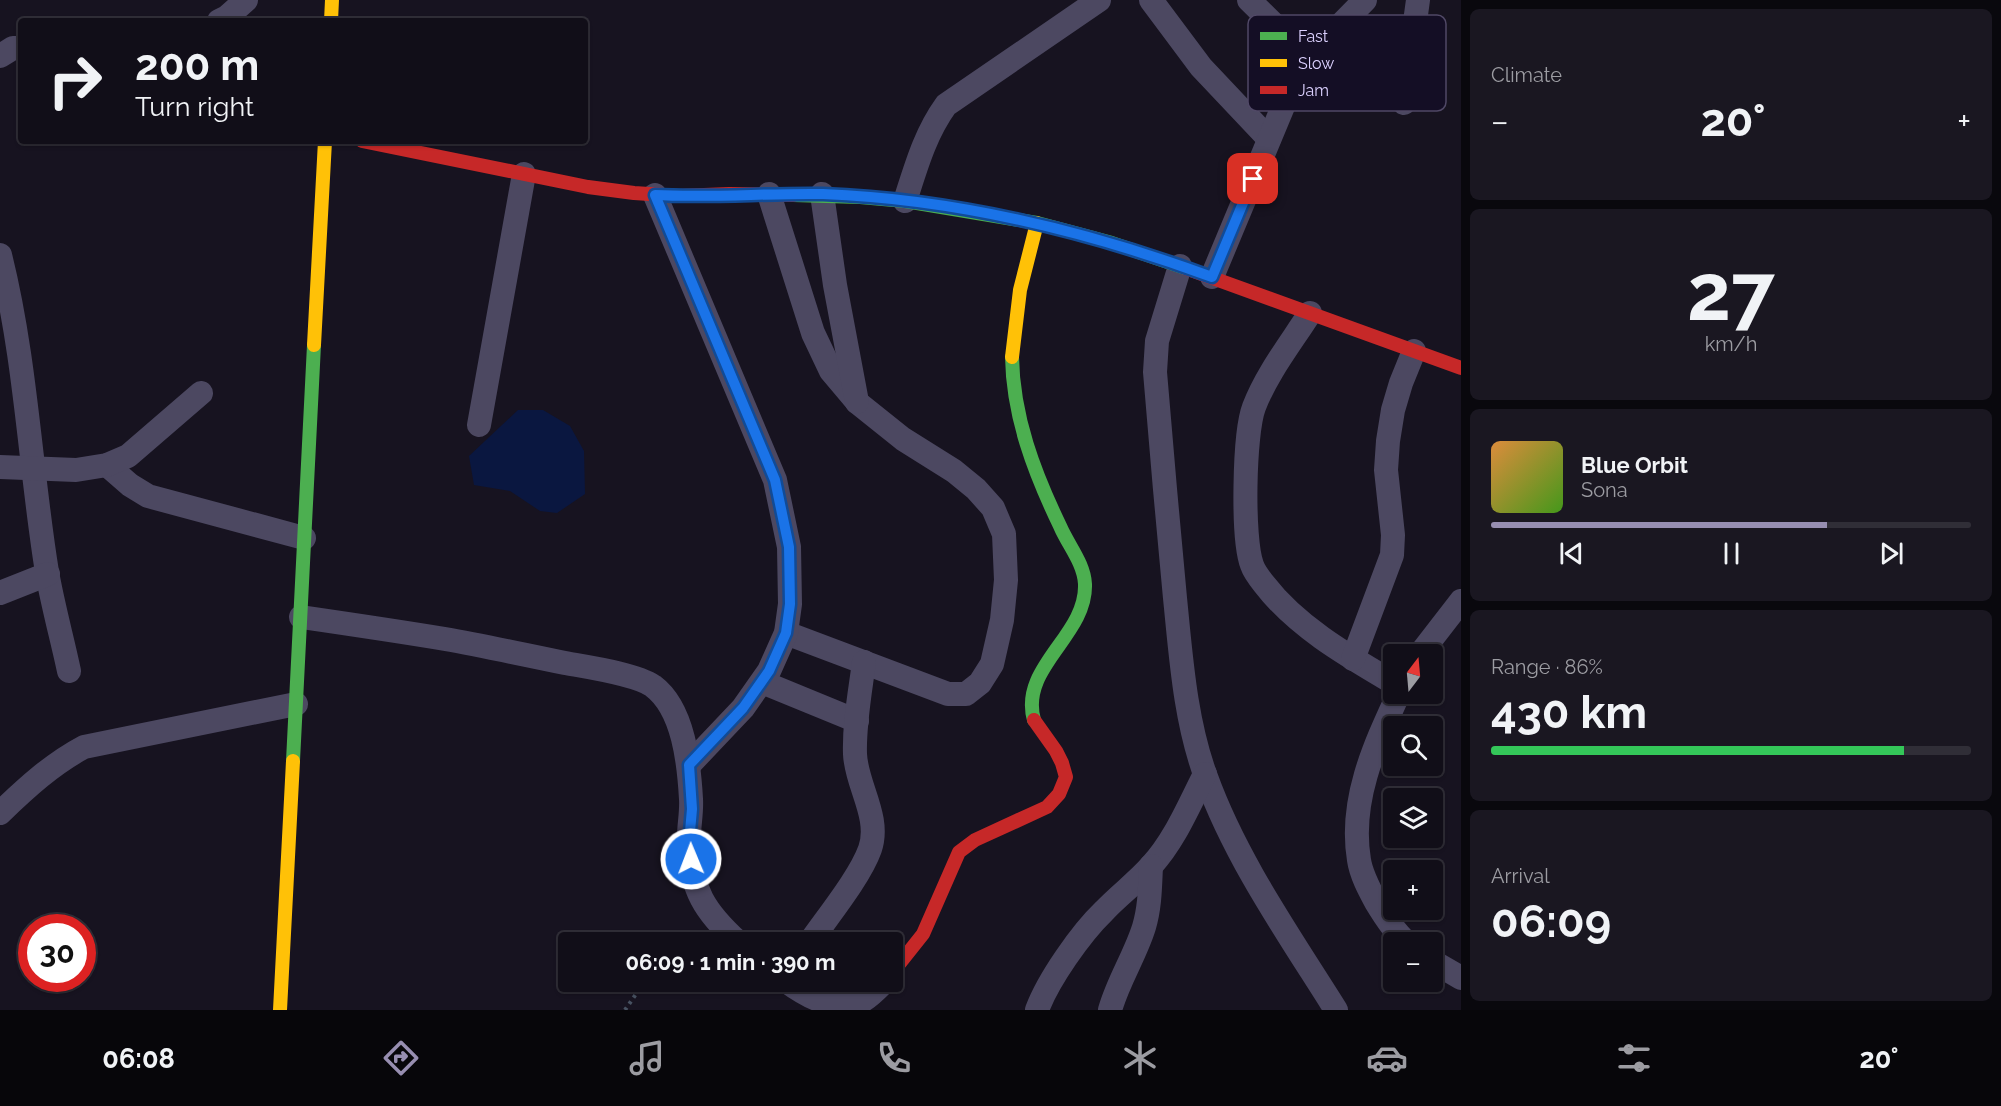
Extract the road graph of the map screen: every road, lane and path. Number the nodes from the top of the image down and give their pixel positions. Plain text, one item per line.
1 (246, 0) edge
2 (332, 0) edge
3 (1099, 0) edge
4 (1151, 0) edge
5 (1249, 0) edge
6 (1365, 0) edge
7 (1418, 0) edge
8 (1264, 15) edge
9 (1350, 15) edge
10 (1416, 15) edge
11 (225, 18) edge
12 (331, 18) edge
13 (18, 48) edge
14 (0, 56) edge
15 (1281, 111) edge
16 (1269, 139) junction
17 (325, 144) edge
18 (377, 144) edge
19 (524, 174) junction
20 (770, 194) junction
21 (822, 194) junction
22 (655, 195) junction
23 (905, 201) junction
24 (1037, 223) junction
25 (0, 255) edge
26 (1180, 266) junction
27 (1212, 277) junction
28 (1310, 313) junction
29 (1414, 351) junction
30 (1461, 368) edge
31 (201, 393) dead end
32 (858, 404) junction
33 (478, 425) dead end
34 (107, 465) junction
35 (0, 468) edge
36 (34, 468) junction
37 (304, 538) junction
38 (48, 574) junction
39 (0, 593) edge
40 (1461, 601) edge
41 (301, 617) junction
42 (786, 633) junction
43 (1428, 644) edge
44 (1353, 659) junction
45 (864, 662) junction
46 (69, 671) dead end
47 (1383, 677) edge
48 (762, 682) junction
49 (296, 704) junction
50 (1394, 704) edge
51 (857, 721) junction
52 (689, 765) junction
53 (1205, 774) junction
54 (0, 813) edge
55 (1151, 866) junction
56 (727, 932) edge
57 (817, 932) edge
58 (1397, 932) edge
59 (903, 959) edge
60 (1443, 968) edge
61 (1461, 978) edge
62 (637, 992) edge
63 (802, 992) edge
64 (872, 992) edge
65 (280, 1010) edge
66 (625, 1010) edge
67 (1037, 1010) edge
68 (1110, 1010) edge
69 (1335, 1010) edge

1 - 11 street
2 - 12 street
3 - 23 street
4 - 16 street
5 - 8 street
6 - 9 street
7 - 10 street
13 - 14 street
15 - 16 street
16 - 27 street
17 - 37 street
18 - 19 street
19 - 22 street
19 - 33 street
20 - 21 street
20 - 22 street
20 - 32 street
21 - 23 street
21 - 32 street
22 - 42 street
23 - 24 street
24 - 26 street
24 - 59 street
25 - 36 street
26 - 27 street
26 - 53 street
27 - 28 street
28 - 29 street
28 - 44 street
29 - 30 street
29 - 44 street
31 - 34 street
32 - 45 street
34 - 36 street
34 - 37 street
35 - 36 street
36 - 38 street
37 - 41 street
38 - 39 street
38 - 46 street
40 - 43 street
41 - 49 street
41 - 52 street
42 - 45 street
42 - 48 street
44 - 47 street
45 - 51 street
48 - 51 street
48 - 52 street
49 - 54 street
49 - 65 street
50 - 58 street
51 - 57 street
52 - 56 street
53 - 55 street
53 - 69 street
55 - 67 street
55 - 68 street
60 - 61 street
62 - 66 path
63 - 64 street

